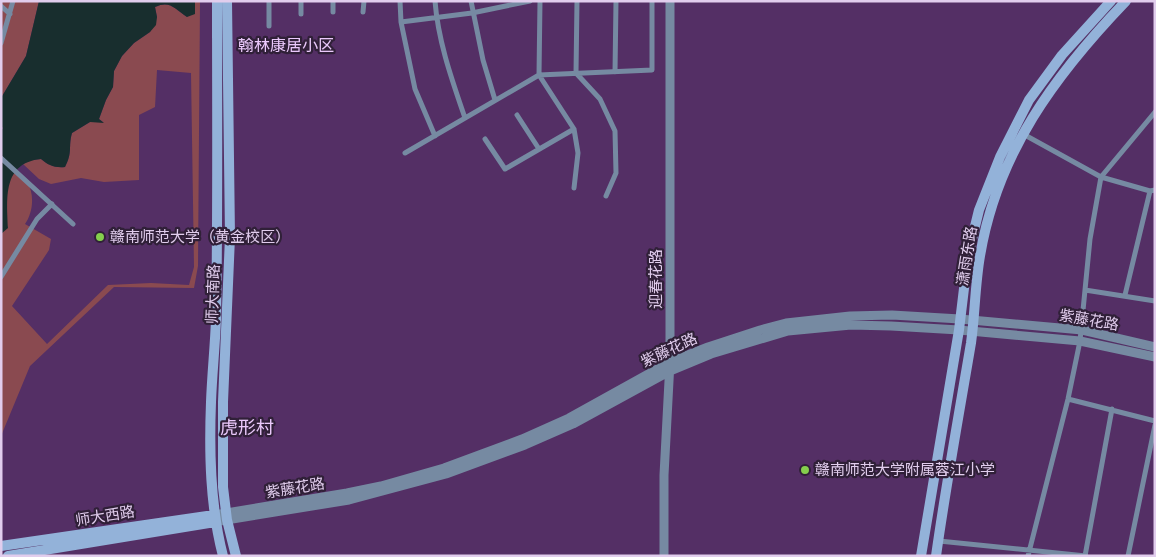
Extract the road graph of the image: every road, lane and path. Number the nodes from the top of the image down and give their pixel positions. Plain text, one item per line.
1 (13, 1) edge
2 (216, 1) edge
3 (227, 1) edge
4 (269, 1) edge
5 (301, 1) edge
6 (333, 1) edge
7 (364, 1) edge
8 (400, 1) edge
9 (434, 1) edge
10 (471, 1) edge
11 (530, 1) edge
12 (540, 1) edge
13 (577, 1) edge
14 (616, 1) edge
15 (652, 1) edge
16 (670, 1) edge
17 (1111, 1) edge
18 (1126, 1) edge
19 (507, 3) edge
20 (1, 6) edge
21 (333, 12) dead end
22 (364, 12) dead end
23 (472, 13) junction
24 (10, 14) junction
25 (301, 14) dead end
26 (436, 18) junction
27 (401, 22) junction
28 (269, 26) dead end
29 (1, 43) edge
30 (615, 72) junction
31 (576, 73) junction
32 (539, 75) junction
33 (495, 100) junction
34 (1155, 112) edge
35 (518, 115) dead end
36 (465, 118) junction
37 (574, 129) junction
38 (1018, 131) junction
39 (435, 136) junction
40 (485, 139) dead end
41 (539, 149) junction
42 (405, 154) dead end
43 (1, 158) edge
44 (1101, 177) junction
45 (574, 188) dead end
46 (1152, 190) edge
47 (606, 196) dead end
48 (52, 204) junction
49 (73, 224) dead end
50 (1, 277) edge
51 (1085, 290) junction
52 (1125, 295) junction
53 (1155, 301) edge
54 (960, 319) junction
55 (974, 320) junction
56 (959, 330) junction
57 (1082, 330) junction
58 (973, 331) junction
59 (1080, 341) junction
60 (1155, 347) edge
61 (1155, 357) edge
62 (670, 367) junction
63 (1068, 399) junction
64 (1112, 409) junction
65 (1155, 421) edge
66 (1155, 426) edge
67 (226, 516) junction
68 (214, 518) junction
69 (938, 541) junction
70 (1, 546) edge
71 (1028, 553) edge
72 (8, 556) edge
73 (223, 556) edge
74 (236, 556) edge
75 (664, 556) edge
76 (922, 556) edge
77 (936, 556) edge
78 (1085, 556) edge
79 (1128, 556) edge

1 - 24 street
2 - 68 main road, 师大南路
3 - 67 main road, 师大南路
4 - 28 street
5 - 25 street
6 - 21 street
7 - 22 street
8 - 27 street
9 - 26 street
10 - 23 street
11 - 19 street
12 - 32 street
13 - 31 street
14 - 30 street
15 - 30 street
16 - 62 street, 迎春花路
17 - 38 main road, 潇雨东路
18 - 38 main road, 潇雨东路
19 - 23 street
20 - 24 street
23 - 26 street
23 - 33 street
24 - 29 street
26 - 27 street
26 - 36 street
27 - 39 street
30 - 31 street
31 - 32 street
31 - 47 street
32 - 33 street
32 - 37 street
33 - 36 street
34 - 44 street
35 - 41 street
36 - 39 street
37 - 41 street
37 - 45 street
38 - 44 street
38 - 54 main road, 潇雨东路
38 - 55 main road, 潇雨东路
39 - 42 street
40 - 41 street
43 - 48 street
44 - 46 street
44 - 51 street
46 - 52 street
48 - 49 street
48 - 50 street
51 - 52 street
51 - 57 street
52 - 53 street
54 - 55 street, 紫藤花路
54 - 56 main road, 潇雨东路
54 - 62 street, 紫藤花路
55 - 57 street, 紫藤花路
55 - 58 main road, 潇雨东路
56 - 58 street, 紫藤花路
56 - 62 street, 紫藤花路
56 - 76 main road, 潇雨东路
57 - 59 street
57 - 60 street, 紫藤花路
58 - 59 street, 紫藤花路
58 - 69 main road, 潇雨东路
59 - 61 street, 紫藤花路
59 - 63 street
62 - 67 street, 紫藤花路
62 - 75 street, 迎春花路
63 - 64 street
63 - 71 street
64 - 65 street
64 - 78 street
66 - 79 street
67 - 68 street, 紫藤花路
67 - 74 main road, 师大南路
68 - 70 main road, 师大西路
68 - 72 main road, 师大西路
68 - 73 main road, 师大南路
69 - 71 street
69 - 77 main road, 潇雨东路
71 - 78 street

